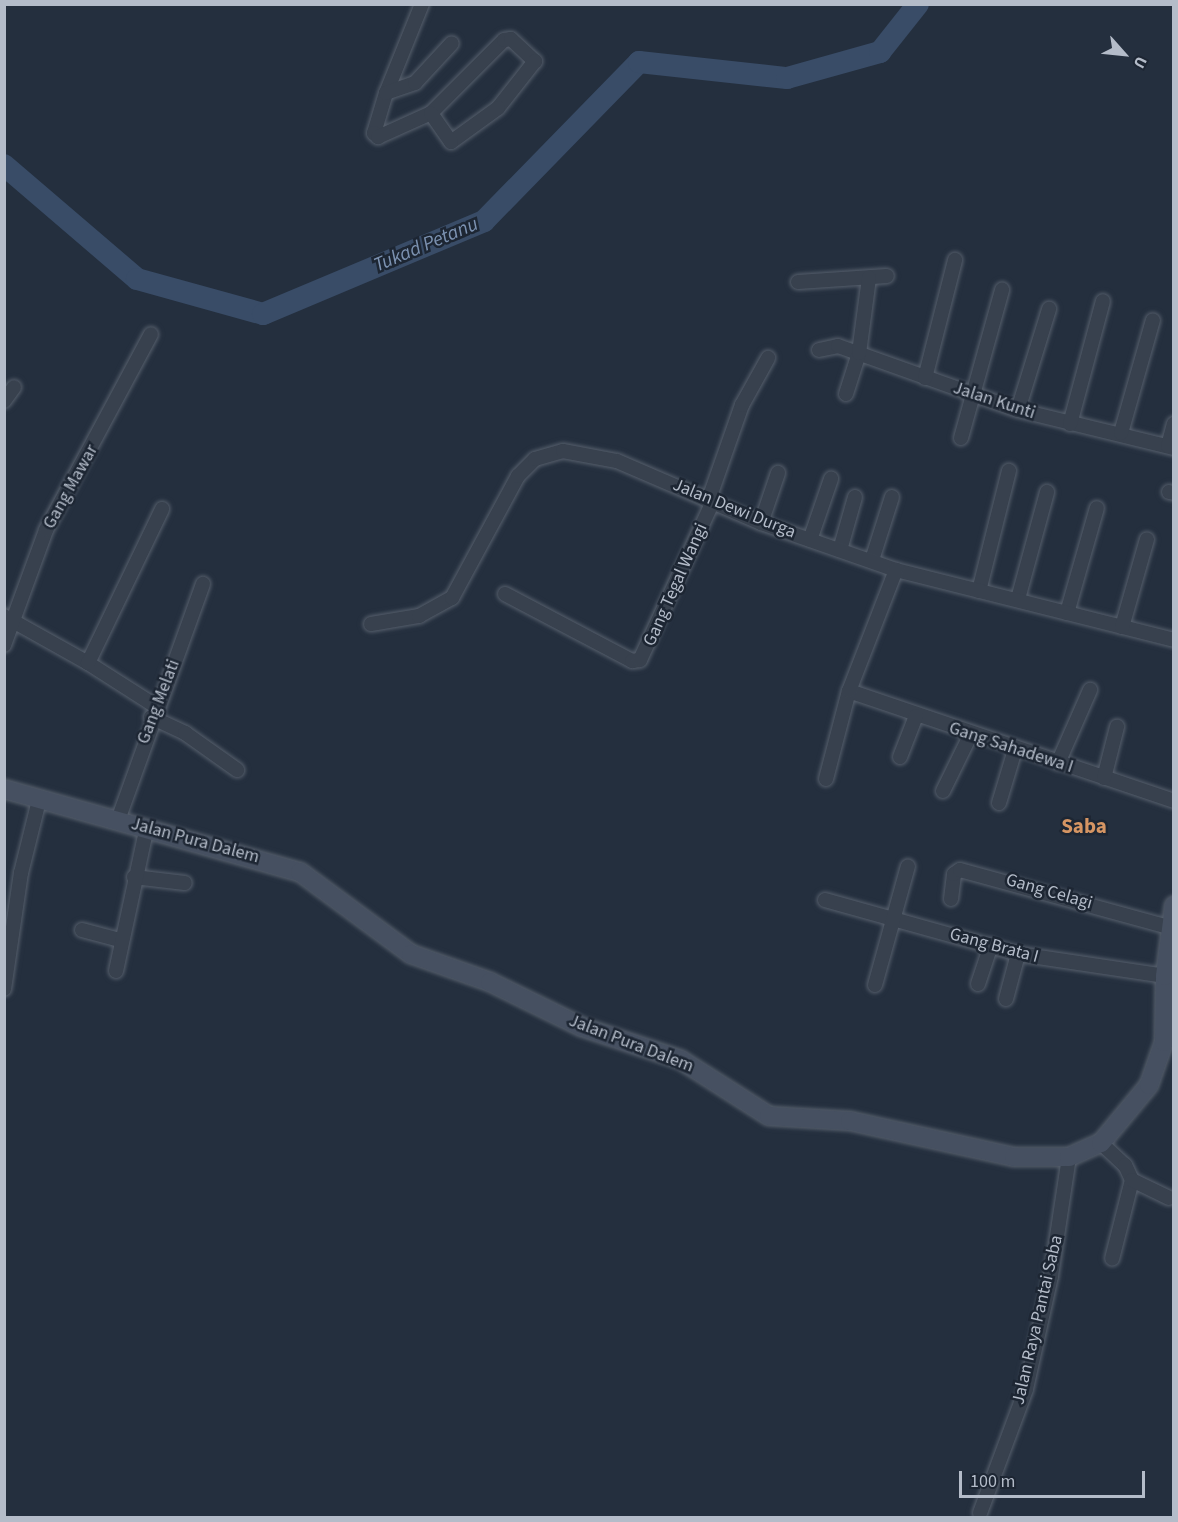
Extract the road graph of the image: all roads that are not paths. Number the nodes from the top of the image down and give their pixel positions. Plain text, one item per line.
1 (422, 4) edge
2 (452, 43) dead end
3 (386, 93) junction
4 (430, 113) junction
5 (955, 260) dead end
6 (886, 276) dead end
7 (869, 279) junction
8 (798, 282) dead end
9 (1002, 290) dead end
10 (1103, 301) dead end
11 (1049, 309) dead end
12 (1153, 320) dead end
13 (151, 334) dead end
14 (819, 350) dead end
15 (859, 354) junction
16 (768, 358) dead end
17 (925, 378) junction
18 (14, 387) dead end
19 (846, 394) dead end
20 (975, 397) junction
21 (4, 401) edge
22 (1018, 410) junction
23 (1070, 424) junction
24 (1173, 424) edge
25 (1121, 433) junction
26 (961, 438) dead end
27 (1171, 447) edge
28 (1009, 471) dead end
29 (778, 473) dead end
30 (831, 479) dead end
31 (1047, 492) dead end
32 (855, 497) dead end
33 (892, 497) dead end
34 (711, 500) junction
35 (162, 508) dead end
36 (1097, 508) dead end
37 (761, 523) junction
38 (1147, 539) dead end
39 (810, 540) junction
40 (840, 550) junction
41 (872, 561) junction
42 (897, 570) junction
43 (203, 584) dead end
44 (979, 591) junction
45 (505, 594) dead end
46 (1018, 599) junction
47 (1067, 613) junction
48 (10, 618) edge
49 (371, 624) dead end
50 (1173, 625) edge
51 (1122, 627) junction
52 (1172, 639) edge
53 (4, 645) edge
54 (88, 663) junction
55 (1090, 690) dead end
56 (849, 691) junction
57 (154, 712) junction
58 (916, 716) junction
59 (1118, 727) dead end
60 (970, 736) junction
61 (1015, 750) junction
62 (900, 757) dead end
63 (1058, 763) junction
64 (237, 770) dead end
65 (1104, 778) junction
66 (826, 779) dead end
67 (4, 789) edge
68 (943, 791) dead end
69 (39, 800) junction
70 (1173, 801) edge
71 (999, 803) dead end
72 (118, 820) junction
73 (147, 826) junction
74 (908, 866) dead end
75 (134, 877) junction
76 (185, 883) dead end
77 (951, 899) dead end
78 (825, 900) dead end
79 (1173, 906) edge
80 (894, 922) junction
81 (1169, 927) junction
82 (82, 930) dead end
83 (120, 940) junction
84 (991, 945) junction
85 (1018, 954) junction
86 (116, 971) dead end
87 (1165, 976) junction
88 (978, 984) dead end
89 (875, 985) dead end
90 (4, 989) edge
91 (1006, 999) dead end
92 (1101, 1143) junction
93 (1069, 1157) junction
94 (1132, 1180) junction
95 (1169, 1198) dead end
96 (1112, 1259) dead end
97 (980, 1513) dead end

1 - 3 street
2 - 3 street
3 - 4 street
4 - 4 street
5 - 17 street
6 - 7 street
7 - 8 street
7 - 15 street
9 - 20 street
10 - 23 street
11 - 22 street
12 - 25 street
13 - 48 street, Gang Mawar
14 - 15 street, Jalan Kunti
15 - 17 street, Jalan Kunti
15 - 19 street
16 - 34 street
17 - 20 street, Jalan Kunti
18 - 21 street
20 - 22 street, Jalan Kunti
20 - 26 street
22 - 23 street, Jalan Kunti
23 - 25 street, Jalan Kunti
24 - 27 street
25 - 27 street, Jalan Kunti
28 - 44 street
29 - 37 street
30 - 39 street
31 - 46 street
32 - 40 street
33 - 41 street
34 - 37 street, Jalan Dewi Durga
34 - 45 street, Gang Tegal Wangi
34 - 49 street, Jalan Dewi Durga
35 - 54 street
36 - 47 street
37 - 39 street, Jalan Dewi Durga
38 - 51 street
39 - 40 street, Jalan Dewi Durga
40 - 41 street, Jalan Dewi Durga
41 - 42 street, Jalan Dewi Durga
42 - 44 street, Jalan Dewi Durga
42 - 56 street
43 - 57 street, Gang Melati
44 - 46 street, Jalan Dewi Durga
46 - 47 street, Jalan Dewi Durga
47 - 51 street, Jalan Dewi Durga
48 - 53 street, Gang Mawar
48 - 54 street
50 - 52 street
51 - 52 street, Jalan Dewi Durga
54 - 57 street
55 - 63 street
56 - 58 street, Gang Sahadewa I
56 - 66 street
57 - 64 street
57 - 72 street, Gang Melati
58 - 60 street, Gang Sahadewa I
58 - 62 street
59 - 65 street
60 - 61 street, Gang Sahadewa I
60 - 68 street
61 - 63 street, Gang Sahadewa I
61 - 71 street
63 - 65 street, Gang Sahadewa I
65 - 70 street, Gang Sahadewa I
67 - 69 street, Jalan Pura Dalem
69 - 72 street, Jalan Pura Dalem
69 - 90 street
72 - 73 street, Jalan Pura Dalem
73 - 75 street
73 - 93 street, Jalan Pura Dalem
74 - 80 street
75 - 76 street
75 - 83 street
77 - 81 street, Gang Celagi
78 - 80 street, Gang Brata I
79 - 81 street, Jalan Pura Dalem
80 - 84 street, Gang Brata I
80 - 89 street
81 - 87 street, Jalan Pura Dalem
82 - 83 street
83 - 86 street
84 - 85 street, Gang Brata I
84 - 88 street
85 - 87 street, Gang Brata I
85 - 91 street
87 - 92 street, Jalan Pura Dalem
92 - 93 street, Jalan Pura Dalem
92 - 94 street
93 - 97 street, Jalan Raya Pantai Saba
94 - 95 street
94 - 96 street

